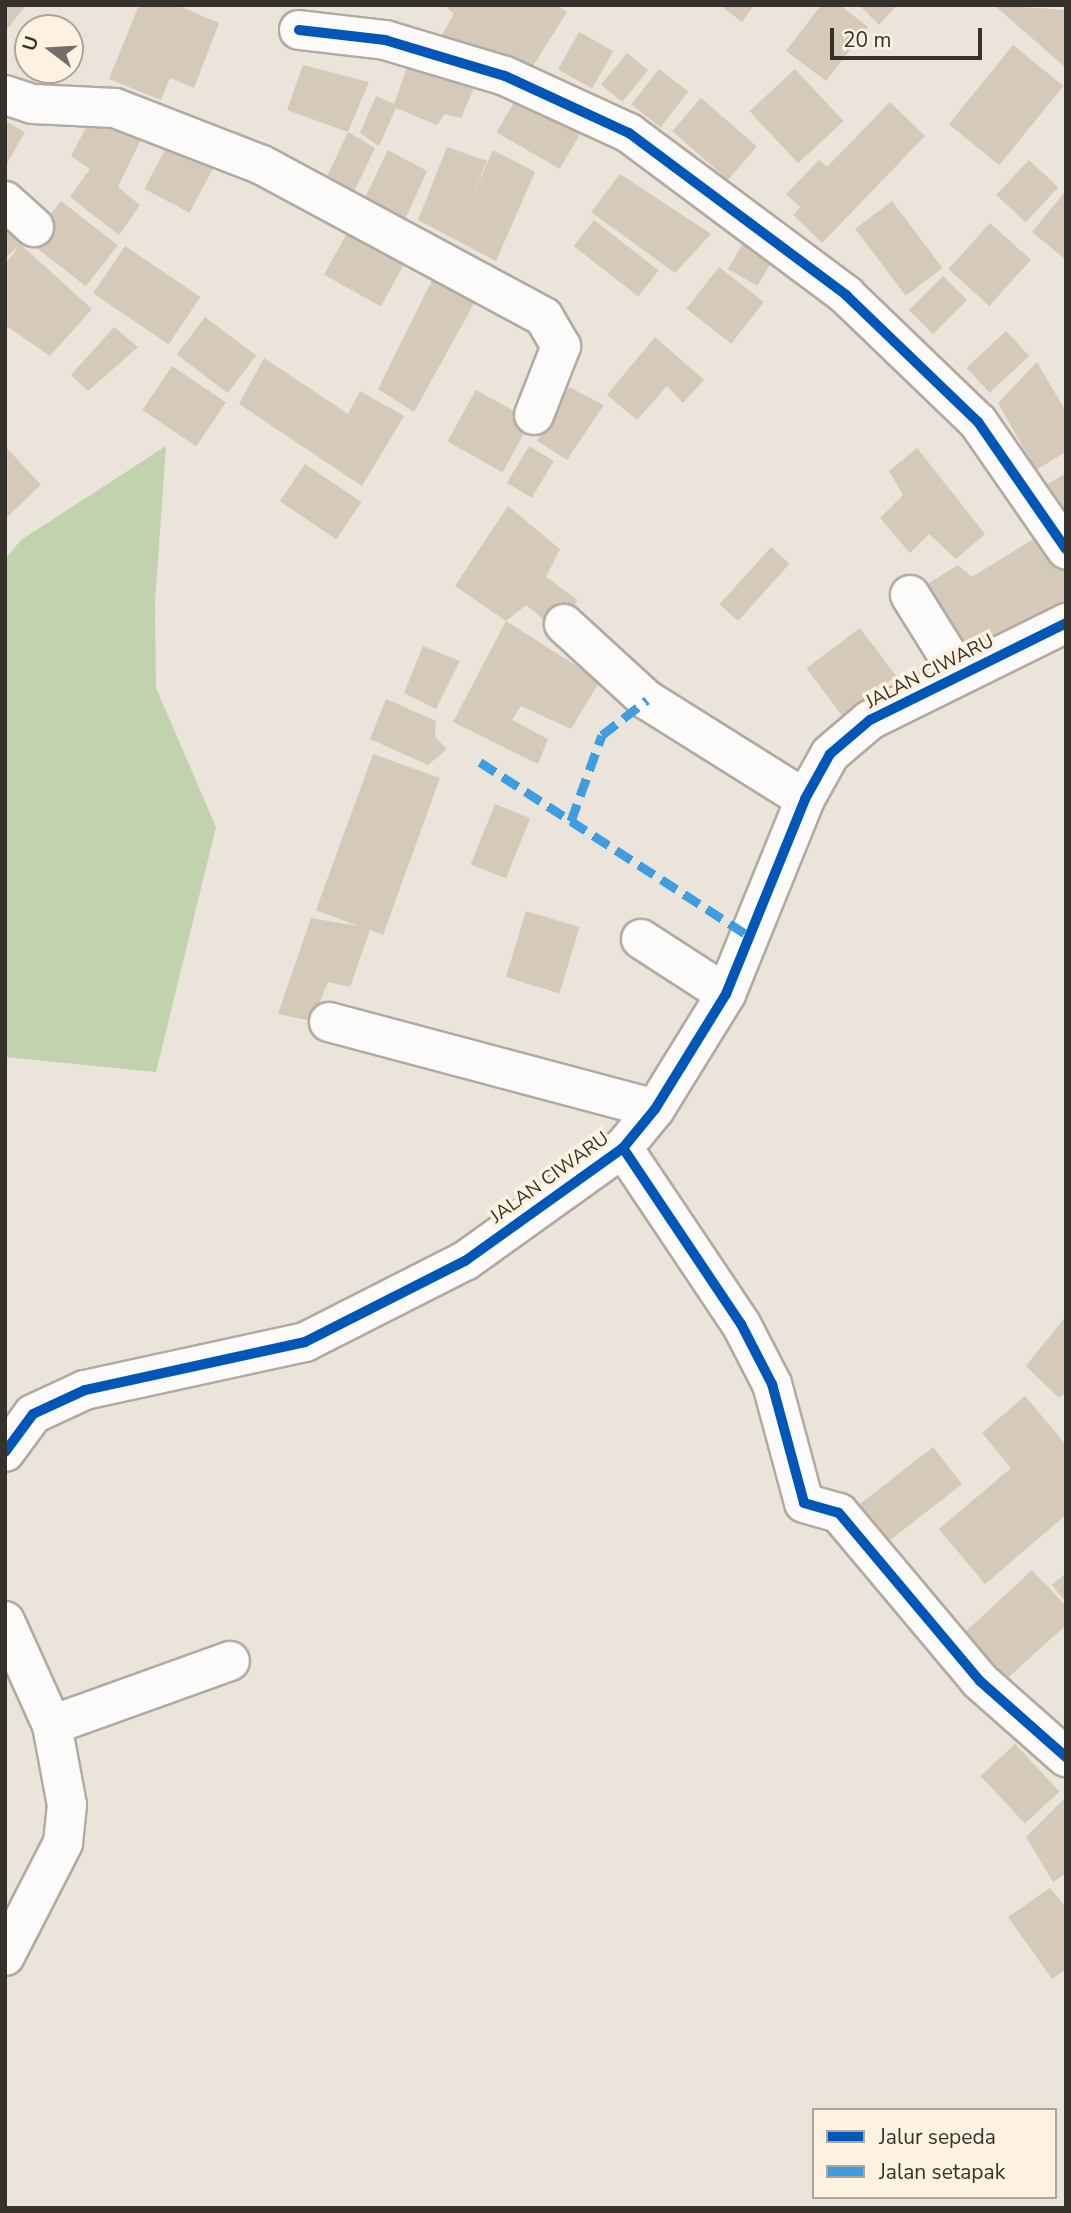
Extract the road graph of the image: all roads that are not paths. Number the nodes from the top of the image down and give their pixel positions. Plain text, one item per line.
1 (299, 30) dead end
2 (5, 95) edge
3 (5, 201) edge
4 (34, 226) dead end
5 (534, 415) dead end
6 (1066, 549) edge
7 (910, 595) dead end
8 (1066, 622) edge
9 (564, 624) dead end
10 (960, 675) junction
11 (805, 799) junction
12 (641, 939) dead end
13 (726, 994) junction
14 (329, 1022) dead end
15 (655, 1110) junction
16 (623, 1148) junction
17 (5, 1452) edge
18 (5, 1622) edge
19 (230, 1661) dead end
20 (52, 1725) junction
21 (1066, 1757) edge
22 (5, 1956) edge

1 - 6 street
2 - 5 street
3 - 4 street
7 - 10 street
8 - 10 street, JALAN CIWARU
9 - 11 street
10 - 11 street, JALAN CIWARU
11 - 13 street, JALAN CIWARU
12 - 13 street
13 - 15 street, JALAN CIWARU
14 - 15 street
15 - 16 street, JALAN CIWARU
16 - 17 street, JALAN CIWARU
16 - 21 street
18 - 20 street
19 - 20 street
20 - 22 street

